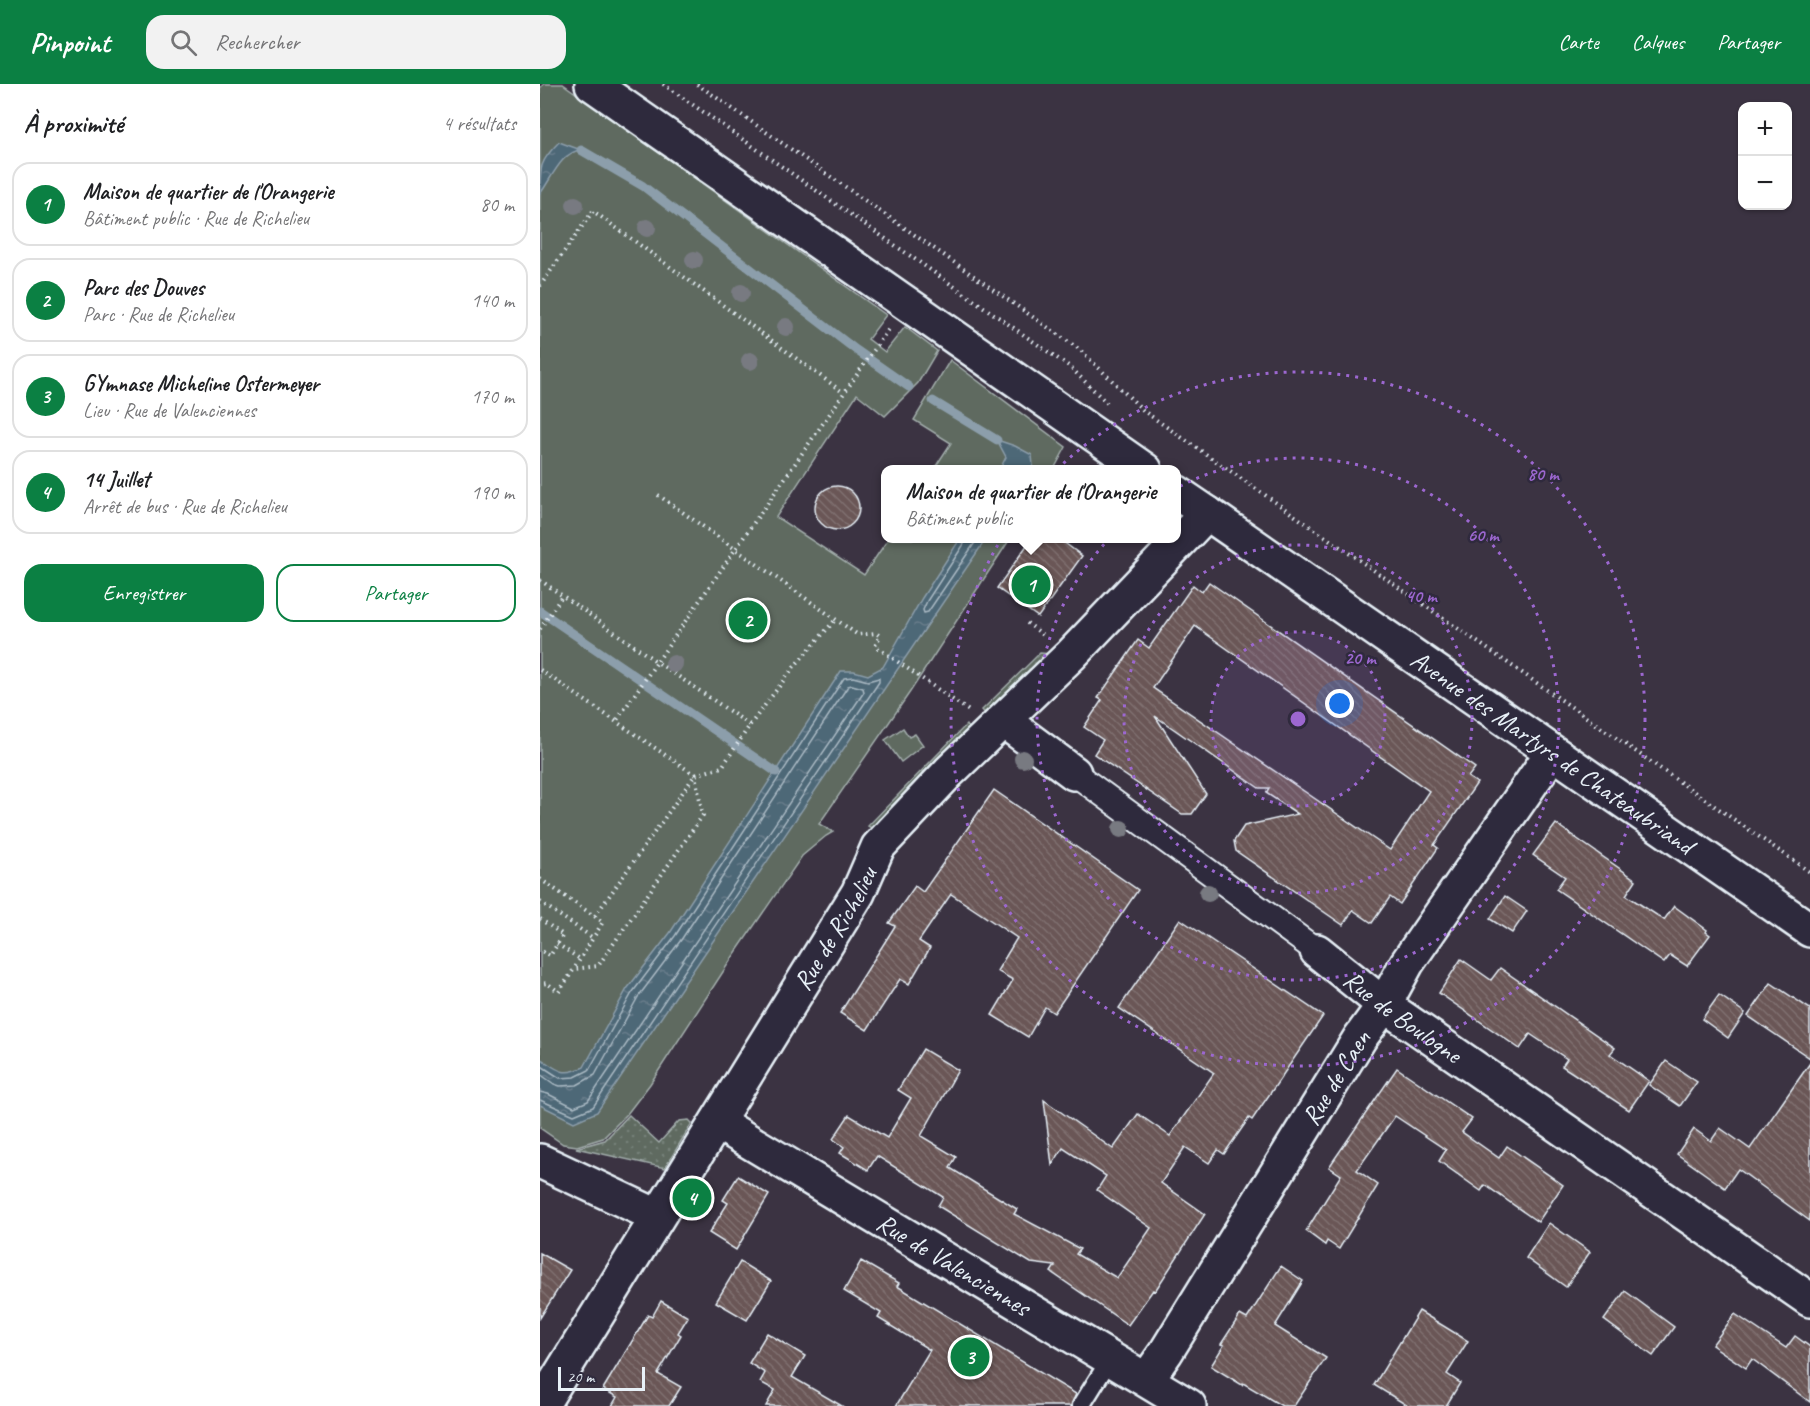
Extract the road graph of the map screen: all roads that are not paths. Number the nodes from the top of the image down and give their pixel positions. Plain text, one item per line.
1 (592, 84) edge
2 (1138, 465) edge
3 (1181, 495) edge
4 (1207, 513) junction
5 (1181, 540) edge
6 (1178, 543) edge
7 (1004, 721) junction
8 (1552, 753) junction
9 (1074, 773) joint
10 (1810, 930) edge
11 (1317, 951) joint
12 (1384, 1005) junction
13 (717, 1122) junction
14 (540, 1161) edge
15 (657, 1216) junction
16 (1810, 1299) edge
17 (1110, 1359) junction
18 (1147, 1379) junction
19 (542, 1406) edge
20 (1081, 1406) edge
21 (1189, 1406) edge

1 - 2 street
3 - 4 street, Avenue des Martyrs de Chateaubriand
4 - 5 street, Rue de Richelieu
4 - 8 street, Avenue des Martyrs de Chateaubriand
6 - 7 street, Rue de Richelieu
7 - 9 street, Rue de Boulogne
7 - 13 street, Rue de Richelieu
8 - 10 street, Avenue des Martyrs de Chateaubriand
8 - 12 street, Rue de Caen
9 - 11 street, Rue de Boulogne
11 - 12 street, Rue de Boulogne
12 - 16 street, Rue de Boulogne
12 - 18 street, Rue de Caen
13 - 15 street, Rue de Richelieu
13 - 17 street, Rue de Valenciennes
14 - 15 street
15 - 19 street, Rue de Richelieu
17 - 18 street, Rue de Valenciennes
17 - 20 lane
18 - 21 street, Rue de Valenciennes

